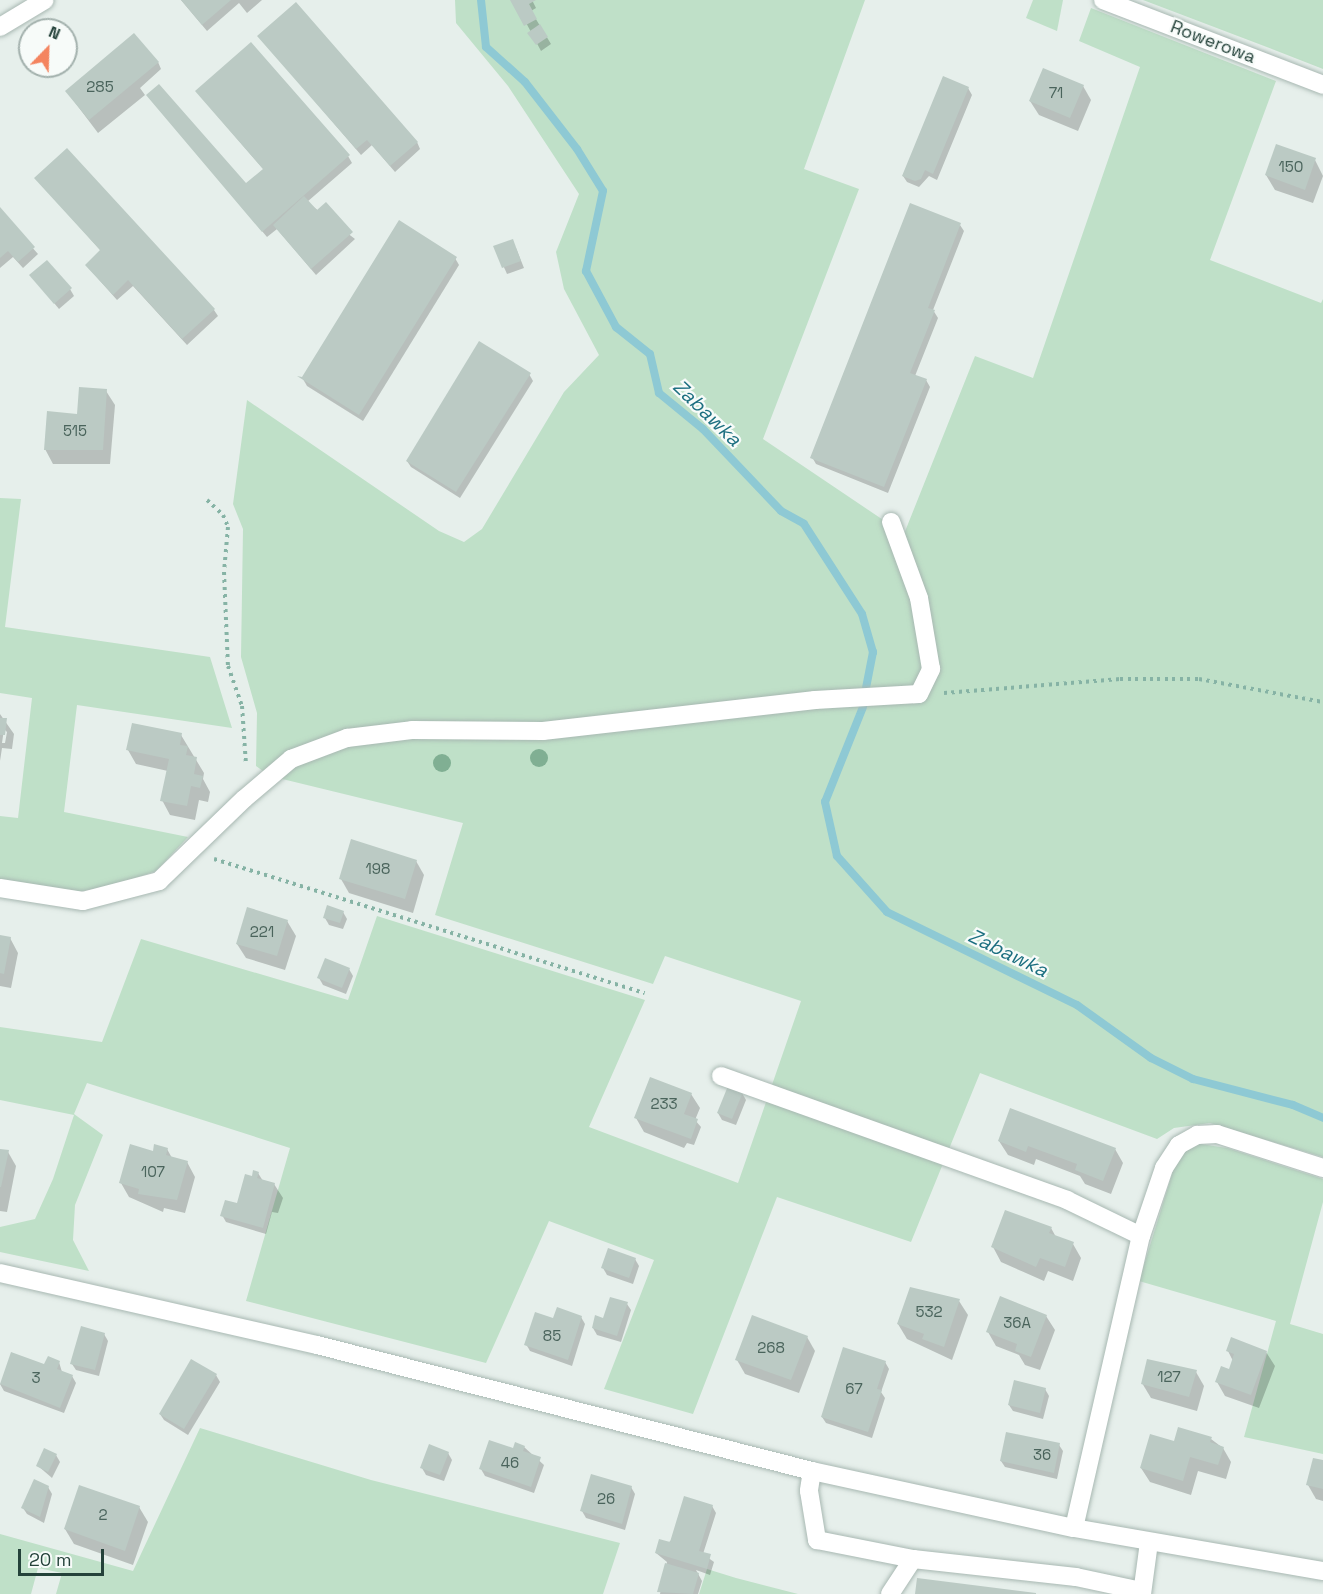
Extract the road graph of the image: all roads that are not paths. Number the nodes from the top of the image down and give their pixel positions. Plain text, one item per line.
1 (45, 0) edge
2 (1103, 0) edge
3 (0, 27) edge
4 (1323, 85) edge
5 (891, 522) dead end
6 (0, 888) edge
7 (721, 1076) dead end
8 (1323, 1168) edge
9 (1141, 1236) junction
10 (0, 1273) edge
11 (812, 1472) junction
12 (1074, 1528) junction
13 (1149, 1542) junction
14 (912, 1559) junction
15 (1323, 1571) edge
16 (1142, 1592) edge
17 (890, 1594) edge

1 - 3 street
2 - 4 street, Rowerowa
5 - 6 street
7 - 9 street
8 - 9 street
9 - 12 street
10 - 11 street
11 - 12 street
11 - 14 street
12 - 13 street
13 - 15 street
13 - 16 street
14 - 16 street
14 - 17 street

